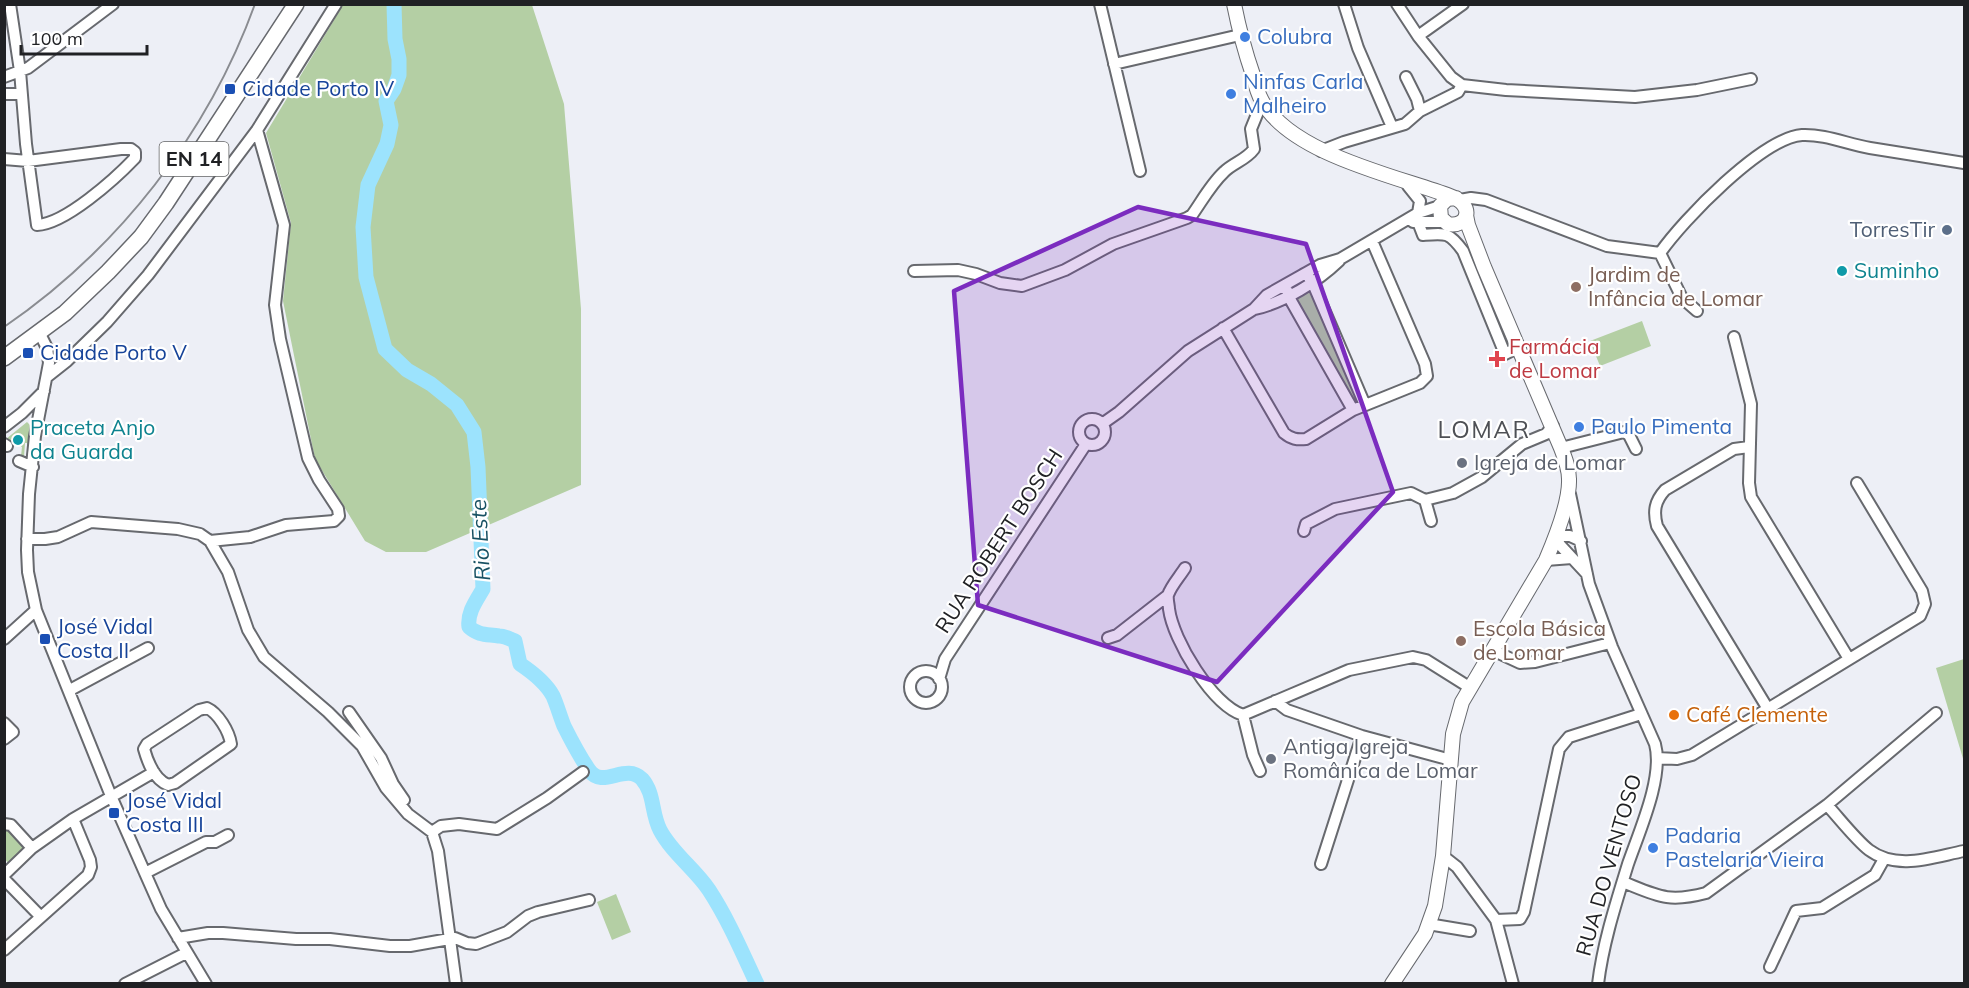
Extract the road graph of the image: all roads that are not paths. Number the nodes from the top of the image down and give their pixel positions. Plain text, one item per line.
1 (10, 4) edge
2 (113, 4) edge
3 (296, 4) edge
4 (336, 4) edge
5 (1100, 4) edge
6 (1234, 4) edge
7 (1344, 4) edge
8 (1397, 4) edge
9 (1463, 4) edge
10 (1240, 34) junction
11 (1418, 36) junction
12 (1114, 64) junction
13 (20, 71) junction
14 (1406, 77) dead end
15 (4, 78) edge
16 (1751, 79) dead end
17 (1462, 85) junction
18 (22, 93) junction
19 (4, 94) edge
20 (1262, 102) junction
21 (1420, 111) junction
22 (1392, 127) junction
23 (257, 130) junction
24 (1321, 151) junction
25 (4, 159) edge
26 (28, 161) junction
27 (1965, 163) edge
28 (1140, 171) dead end
29 (1385, 174) junction
30 (1408, 186) junction
31 (1440, 206) junction
32 (1462, 206) junction
33 (1418, 217) junction
34 (1448, 223) junction
35 (1372, 241) junction
36 (1660, 253) junction
37 (1484, 267) junction
38 (914, 271) dead end
39 (1308, 278) junction
40 (1286, 290) junction
41 (1697, 310) dead end
42 (1223, 328) junction
43 (39, 332) junction
44 (1734, 337) dead end
45 (1519, 347) junction
46 (4, 358) edge
47 (48, 376) junction
48 (44, 391) junction
49 (1365, 405) junction
50 (1353, 411) junction
51 (1102, 424) junction
52 (1552, 426) junction
53 (4, 427) edge
54 (1086, 444) junction
55 (1749, 447) junction
56 (1561, 448) junction
57 (1636, 449) dead end
58 (19, 461) dead end
59 (33, 467) junction
60 (1857, 483) dead end
61 (1569, 490) junction
62 (1425, 500) junction
63 (1431, 521) dead end
64 (1304, 531) dead end
65 (1556, 536) junction
66 (27, 539) junction
67 (210, 541) junction
68 (1581, 542) junction
69 (1572, 558) junction
70 (1546, 560) junction
71 (1185, 568) dead end
72 (1587, 575) junction
73 (1167, 596) junction
74 (36, 610) junction
75 (1108, 638) dead end
76 (4, 639) edge
77 (1610, 643) junction
78 (148, 648) dead end
79 (1492, 650) junction
80 (945, 659) junction
81 (1849, 659) junction
82 (925, 671) junction
83 (939, 679) junction
84 (1469, 687) junction
85 (70, 690) junction
86 (1275, 701) junction
87 (1768, 709) junction
88 (349, 712) dead end
89 (1936, 713) dead end
90 (1641, 714) junction
91 (1243, 715) junction
92 (4, 723) edge
93 (1362, 736) junction
94 (4, 739) edge
95 (1657, 758) junction
96 (1450, 760) junction
97 (1260, 771) dead end
98 (154, 772) junction
99 (584, 772) dead end
100 (111, 796) junction
101 (1827, 805) junction
102 (404, 810) junction
103 (73, 819) junction
104 (4, 824) edge
105 (432, 832) junction
106 (228, 836) dead end
107 (32, 848) junction
108 (1965, 851) edge
109 (1443, 856) junction
110 (1884, 859) junction
111 (1321, 864) dead end
112 (145, 873) junction
113 (5, 874) edge
114 (1623, 882) junction
115 (589, 900) dead end
116 (40, 916) junction
117 (1496, 920) junction
118 (1428, 924) junction
119 (1470, 931) dead end
120 (177, 938) junction
121 (450, 938) junction
122 (4, 950) edge
123 (186, 953) junction
124 (1770, 967) dead end
125 (125, 984) edge
126 (206, 984) edge
127 (456, 984) edge
128 (1392, 984) edge
129 (1513, 984) edge
130 (1598, 984) edge

1 - 13 street
2 - 13 street
3 - 43 main road, EN 14
4 - 23 street
5 - 12 street
6 - 10 main road
7 - 22 street
8 - 11 street
9 - 11 street
10 - 12 street
10 - 20 main road
11 - 17 street
12 - 28 street
13 - 15 street
13 - 18 street
14 - 21 street
16 - 17 street
17 - 21 street
18 - 19 street
18 - 26 street
20 - 24 main road
20 - 38 street
21 - 22 street
22 - 24 street
23 - 47 street
23 - 67 street
24 - 29 main road
25 - 26 street
26 - 26 street
27 - 36 street
29 - 30 main road
29 - 32 main road
30 - 31 main road
30 - 33 street
31 - 32 main road
31 - 33 street
31 - 34 main road
32 - 34 main road
32 - 36 street
32 - 37 main road
33 - 34 street
33 - 35 street
33 - 45 street
34 - 37 main road
35 - 39 street
35 - 49 street
36 - 41 street
37 - 45 main road
39 - 40 street
39 - 49 street
40 - 42 street
40 - 50 street
42 - 50 street
42 - 51 street
43 - 46 main road, EN 14
43 - 47 street
44 - 55 street
45 - 52 main road
47 - 48 street
48 - 53 street
48 - 59 street
49 - 50 street
51 - 54 street, RUA ROBERT BOSCH
51 - 54 street, RUA ROBERT BOSCH
52 - 56 main road
52 - 62 street
54 - 80 street, RUA ROBERT BOSCH
55 - 81 street
55 - 87 street
56 - 57 street
56 - 61 main road
58 - 59 street
59 - 66 street
60 - 81 street
61 - 65 main road
61 - 68 street
62 - 63 street
62 - 64 street
65 - 68 street
65 - 69 street
65 - 70 main road
66 - 67 street
66 - 74 street
67 - 102 street
68 - 72 street
69 - 70 street
69 - 72 street
70 - 79 main road
71 - 73 street
72 - 77 street
73 - 75 street
73 - 91 street
74 - 76 street
74 - 85 street
77 - 79 street
77 - 90 street
78 - 85 street
79 - 84 main road
80 - 82 street, RUA ROBERT BOSCH
80 - 83 street, RUA ROBERT BOSCH
81 - 87 street
82 - 83 street
82 - 83 street, RUA ROBERT BOSCH
84 - 86 street
84 - 96 main road
85 - 100 street
86 - 91 street
86 - 93 street
87 - 95 street
88 - 102 street
89 - 101 street
90 - 95 street
90 - 117 street
91 - 97 street
92 - 94 street
93 - 96 street
93 - 111 street
95 - 114 street, RUA DO VENTOSO
96 - 109 main road
98 - 98 street
98 - 100 street
99 - 105 street
100 - 103 street
100 - 112 street
101 - 110 street
101 - 114 street
102 - 105 street
103 - 107 street
103 - 116 street
104 - 107 street
105 - 121 street
106 - 112 street
107 - 113 street
108 - 110 street
109 - 117 street
109 - 118 main road
110 - 124 street
112 - 120 street
113 - 116 street
114 - 130 street, RUA DO VENTOSO
115 - 121 street
116 - 122 street
117 - 129 street
118 - 119 street
118 - 128 main road
120 - 121 street
120 - 123 street
121 - 127 street
123 - 125 street
123 - 126 street

